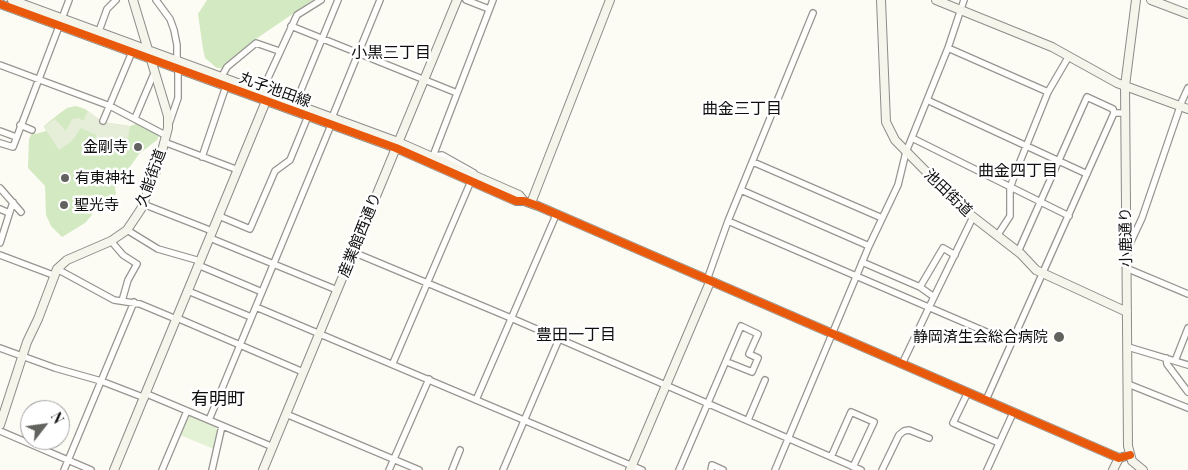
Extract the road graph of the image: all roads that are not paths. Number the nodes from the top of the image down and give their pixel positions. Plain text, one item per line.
1 (69, 0) edge
2 (116, 0) edge
3 (133, 0) edge
4 (156, 0) edge
5 (321, 0) edge
6 (338, 0) edge
7 (380, 0) edge
8 (457, 0) edge
9 (466, 0) edge
10 (493, 0) edge
11 (610, 0) edge
12 (881, 0) edge
13 (936, 0) edge
14 (964, 0) edge
15 (1136, 0) edge
16 (1151, 0) edge
17 (17, 1) edge
18 (0, 4) edge
19 (489, 9) junction
20 (960, 9) junction
21 (813, 13) dead end
22 (1188, 14) edge
23 (61, 22) junction
24 (291, 26) junction
25 (99, 31) junction
26 (323, 38) junction
27 (948, 48) junction
28 (148, 49) junction
29 (279, 51) junction
30 (132, 52) junction
31 (359, 53) junction
32 (1069, 56) junction
33 (150, 58) junction
34 (178, 64) junction
35 (0, 65) edge
36 (154, 71) junction
37 (222, 76) junction
38 (38, 79) junction
39 (424, 80) junction
40 (226, 86) junction
41 (1125, 86) junction
42 (1188, 88) edge
43 (262, 91) junction
44 (1048, 92) junction
45 (457, 94) junction
46 (927, 100) junction
47 (266, 101) junction
48 (110, 106) junction
49 (294, 107) junction
50 (1184, 108) edge
51 (1114, 113) junction
52 (1126, 113) junction
53 (308, 116) junction
54 (135, 118) junction
55 (331, 120) junction
56 (103, 121) dead end
57 (20, 126) junction
58 (32, 130) dead end
59 (0, 131) edge
60 (166, 135) junction
61 (16, 137) junction
62 (912, 138) junction
63 (0, 143) edge
64 (397, 145) junction
65 (1026, 146) junction
66 (906, 152) junction
67 (433, 156) junction
68 (202, 157) junction
69 (1058, 160) junction
70 (753, 162) junction
71 (238, 170) junction
72 (1087, 174) junction
73 (475, 178) junction
74 (0, 188) edge
75 (1010, 188) junction
76 (741, 190) junction
77 (13, 202) junction
78 (1040, 202) junction
79 (531, 203) junction
80 (143, 204) junction
81 (0, 210) edge
82 (21, 212) dead end
83 (9, 213) junction
84 (556, 215) junction
85 (219, 216) junction
86 (1069, 216) junction
87 (973, 217) junction
88 (882, 218) junction
89 (728, 221) junction
90 (127, 230) junction
91 (211, 234) junction
92 (997, 236) junction
93 (111, 240) junction
94 (0, 243) edge
95 (869, 246) junction
96 (353, 252) junction
97 (1018, 252) junction
98 (1126, 252) junction
99 (0, 255) edge
100 (955, 255) junction
101 (862, 262) junction
102 (199, 263) junction
103 (274, 264) junction
104 (1126, 268) junction
105 (55, 272) junction
106 (1044, 274) junction
107 (856, 275) junction
108 (708, 281) junction
109 (428, 282) junction
110 (920, 286) junction
111 (337, 290) junction
112 (188, 291) junction
113 (262, 292) junction
114 (1188, 294) edge
115 (934, 297) junction
116 (122, 301) junction
117 (134, 302) junction
118 (256, 307) junction
119 (927, 307) junction
120 (1127, 312) junction
121 (251, 317) junction
122 (511, 318) junction
123 (176, 319) junction
124 (1188, 328) edge
125 (320, 333) junction
126 (832, 334) junction
127 (559, 339) junction
128 (1012, 343) junction
129 (240, 345) junction
130 (1128, 347) junction
131 (0, 348) edge
132 (22, 356) junction
133 (1166, 358) junction
134 (1175, 361) junction
135 (727, 362) junction
136 (393, 364) junction
137 (902, 364) junction
138 (1188, 365) edge
139 (304, 372) junction
140 (428, 379) junction
141 (765, 380) dead end
142 (101, 381) junction
143 (1128, 384) junction
144 (665, 385) junction
145 (968, 392) junction
146 (1188, 392) edge
147 (146, 396) junction
148 (476, 400) junction
149 (986, 400) junction
150 (708, 403) junction
151 (1188, 408) edge
152 (188, 411) junction
153 (1013, 413) junction
154 (286, 414) junction
155 (209, 420) junction
156 (524, 420) junction
157 (748, 420) junction
158 (0, 425) edge
159 (222, 426) junction
160 (0, 431) edge
161 (788, 437) junction
162 (929, 438) dead end
163 (999, 443) junction
164 (272, 447) junction
165 (460, 450) dead end
166 (1130, 455) junction
167 (831, 457) junction
168 (1119, 458) junction
169 (394, 459) junction
170 (68, 460) junction
171 (853, 467) junction
172 (630, 468) edge
173 (64, 470) edge
174 (91, 470) edge
175 (114, 470) edge
176 (162, 470) edge
177 (212, 470) edge
178 (263, 470) edge
179 (389, 470) edge
180 (419, 470) edge
181 (452, 470) edge
182 (503, 470) edge
183 (642, 470) edge
184 (679, 470) edge
185 (710, 470) edge
186 (723, 470) edge
187 (775, 470) edge
188 (861, 470) edge
189 (882, 470) edge
190 (987, 470) edge
191 (1113, 470) edge
192 (1143, 470) edge

1 - 23 street
2 - 25 street
3 - 28 street, 久能街道
4 - 34 street
5 - 24 street
6 - 26 street
7 - 31 street
8 - 39 street, 産業館西通り
9 - 19 street
10 - 19 street
11 - 79 street
12 - 66 street, 池田街道
13 - 20 street
14 - 20 street
15 - 41 street, 小鹿通り
16 - 22 street
17 - 23 street, 丸子池田線
18 - 23 street, 丸子池田線
19 - 45 street
20 - 27 street
20 - 32 street
21 - 70 street
23 - 25 street, 丸子池田線
23 - 30 street, 丸子池田線
23 - 38 street
24 - 26 street
24 - 29 street
25 - 28 street, 丸子池田線
26 - 31 street
26 - 49 street
27 - 44 street
27 - 46 street
28 - 33 street, 久能街道
28 - 34 street, 丸子池田線
29 - 37 street
29 - 43 street
30 - 33 street, 丸子池田線
30 - 48 street
31 - 39 street
31 - 55 street
32 - 41 street
32 - 44 street
33 - 34 street, 丸子池田線
33 - 36 street, 久能街道
34 - 37 street, 丸子池田線
34 - 40 street, 丸子池田線
34 - 60 street
35 - 38 street
36 - 54 street
36 - 60 street, 久能街道
37 - 40 street
37 - 43 street, 丸子池田線
38 - 48 street
38 - 57 street
39 - 45 street
39 - 64 street, 産業館西通り
40 - 47 street, 丸子池田線
40 - 68 street
41 - 50 street
41 - 52 street, 小鹿通り
42 - 50 street
43 - 47 street
43 - 49 street, 丸子池田線
44 - 65 street
45 - 67 street
46 - 62 street
46 - 65 street
47 - 49 street, 丸子池田線
47 - 71 street
48 - 54 street
48 - 56 street
49 - 53 street, 丸子池田線
49 - 55 street, 丸子池田線
50 - 98 street
51 - 52 street
51 - 69 street
51 - 72 street
52 - 98 street, 小鹿通り
53 - 55 street, 丸子池田線
53 - 85 street
54 - 60 street
55 - 64 street, 丸子池田線
55 - 103 street
57 - 58 street
57 - 61 street
59 - 61 street
60 - 68 street
60 - 80 street, 久能街道
61 - 63 street
62 - 66 street
62 - 75 street
64 - 67 street, 丸子池田線
64 - 73 street, 丸子池田線
64 - 96 street, 産業館西通り
65 - 69 street
65 - 75 street
66 - 87 street, 池田街道
66 - 88 street
67 - 73 street, 丸子池田線
68 - 71 street
69 - 72 street
69 - 78 street
70 - 76 street
70 - 88 street
71 - 85 street
72 - 86 street
73 - 79 street, 丸子池田線
73 - 109 street
74 - 77 street
75 - 78 street
75 - 92 street
76 - 89 street
76 - 95 street
77 - 82 street
77 - 83 street
78 - 86 street
78 - 97 street
79 - 84 street, 丸子池田線
80 - 90 street, 久能街道
80 - 91 street
81 - 83 street
83 - 94 street
84 - 108 street, 丸子池田線
84 - 122 street
85 - 91 street
86 - 106 street
87 - 92 street, 池田街道
87 - 100 street
88 - 95 street
89 - 107 street
89 - 108 street
90 - 93 street, 久能街道
90 - 102 street
91 - 102 street
91 - 103 street
92 - 97 street, 池田街道
93 - 105 street, 久能街道
93 - 116 street
95 - 101 street
96 - 109 street
96 - 111 street, 産業館西通り
97 - 106 street, 池田街道
98 - 104 street, 小鹿通り
99 - 105 street
100 - 110 street
100 - 115 street
101 - 107 street
101 - 110 street
102 - 112 street
102 - 113 street
103 - 111 street
103 - 113 street
104 - 114 street
104 - 120 street, 小鹿通り
105 - 116 street
105 - 132 street
106 - 120 street, 池田街道
106 - 128 street
107 - 119 street
107 - 126 street
108 - 126 street, 丸子池田線
108 - 144 street
109 - 122 street
109 - 136 street
110 - 115 street
111 - 125 street, 産業館西通り
112 - 121 street
112 - 123 street
113 - 118 street
115 - 119 street
116 - 117 street
117 - 123 street
117 - 142 street
118 - 121 street
118 - 125 street
119 - 128 street
119 - 137 street
120 - 130 street, 小鹿通り
121 - 129 street
122 - 127 street
122 - 148 street
123 - 129 street
123 - 147 street
124 - 134 street
125 - 136 street
125 - 139 street, 産業館西通り
126 - 137 street, 丸子池田線
126 - 161 street
127 - 144 street
127 - 156 street
128 - 149 street
129 - 139 street
129 - 155 street
130 - 133 street
130 - 143 street, 小鹿通り
131 - 132 street
132 - 142 street
132 - 158 street
133 - 134 street
133 - 146 street
134 - 138 street
135 - 135 street
135 - 150 street
136 - 140 street
137 - 145 street, 丸子池田線
139 - 154 street, 産業館西通り
140 - 148 street
140 - 169 street
141 - 157 street
142 - 147 street
142 - 170 street
143 - 151 street
143 - 166 street, 小鹿通り
144 - 150 street
144 - 172 street
145 - 149 street, 丸子池田線
145 - 163 street
147 - 152 street
147 - 175 street
148 - 156 street
149 - 153 street, 丸子池田線
150 - 157 street
150 - 184 street
152 - 155 street
152 - 176 street
153 - 163 street
153 - 168 street, 丸子池田線
154 - 164 street, 産業館西通り
154 - 169 street
155 - 159 street
156 - 172 street
156 - 182 street
157 - 161 street
159 - 164 street
159 - 177 street
160 - 170 street
161 - 167 street
161 - 187 street
162 - 189 street
163 - 190 street
164 - 178 street, 産業館西通り
165 - 181 street
166 - 168 street
166 - 192 street
167 - 171 street
167 - 171 street
168 - 191 street
169 - 179 street
169 - 180 street
170 - 173 street
170 - 174 street
171 - 188 street
172 - 183 street
185 - 186 street

